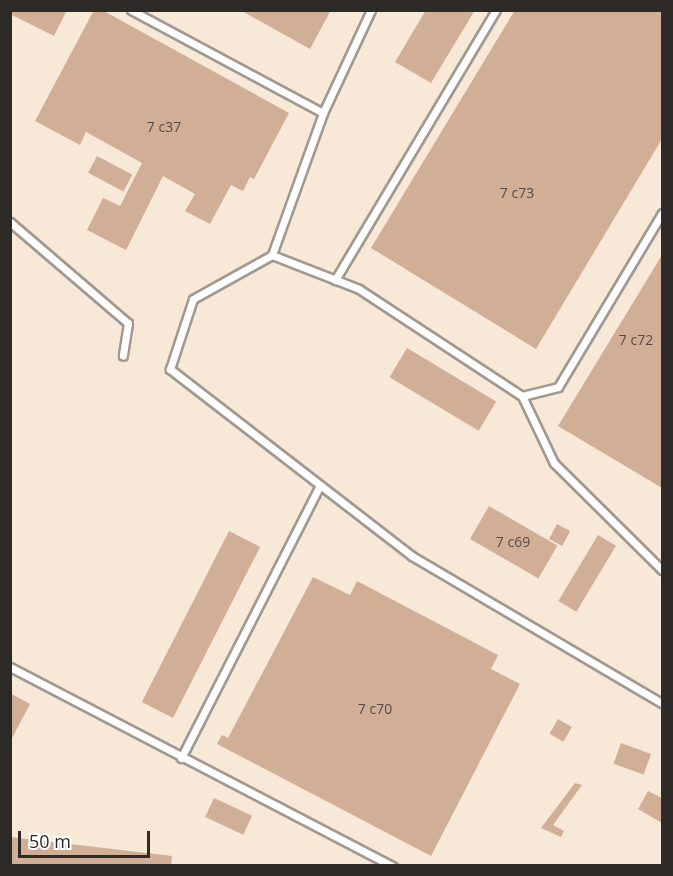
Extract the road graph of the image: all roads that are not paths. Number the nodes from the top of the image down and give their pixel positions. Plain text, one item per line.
1 (131, 10) edge
2 (371, 10) edge
3 (496, 10) edge
4 (322, 112) junction
5 (663, 213) edge
6 (10, 222) edge
7 (272, 255) junction
8 (335, 280) junction
9 (123, 356) dead end
10 (522, 396) junction
11 (320, 485) junction
12 (663, 570) edge
13 (10, 667) edge
14 (663, 703) edge
15 (181, 758) junction
16 (393, 866) edge

1 - 4 lane
2 - 4 lane
3 - 8 lane
4 - 7 lane
5 - 10 lane
6 - 9 lane
7 - 8 lane
7 - 11 lane
8 - 10 lane
10 - 12 lane
11 - 14 lane
11 - 15 lane
13 - 15 lane
15 - 16 lane

